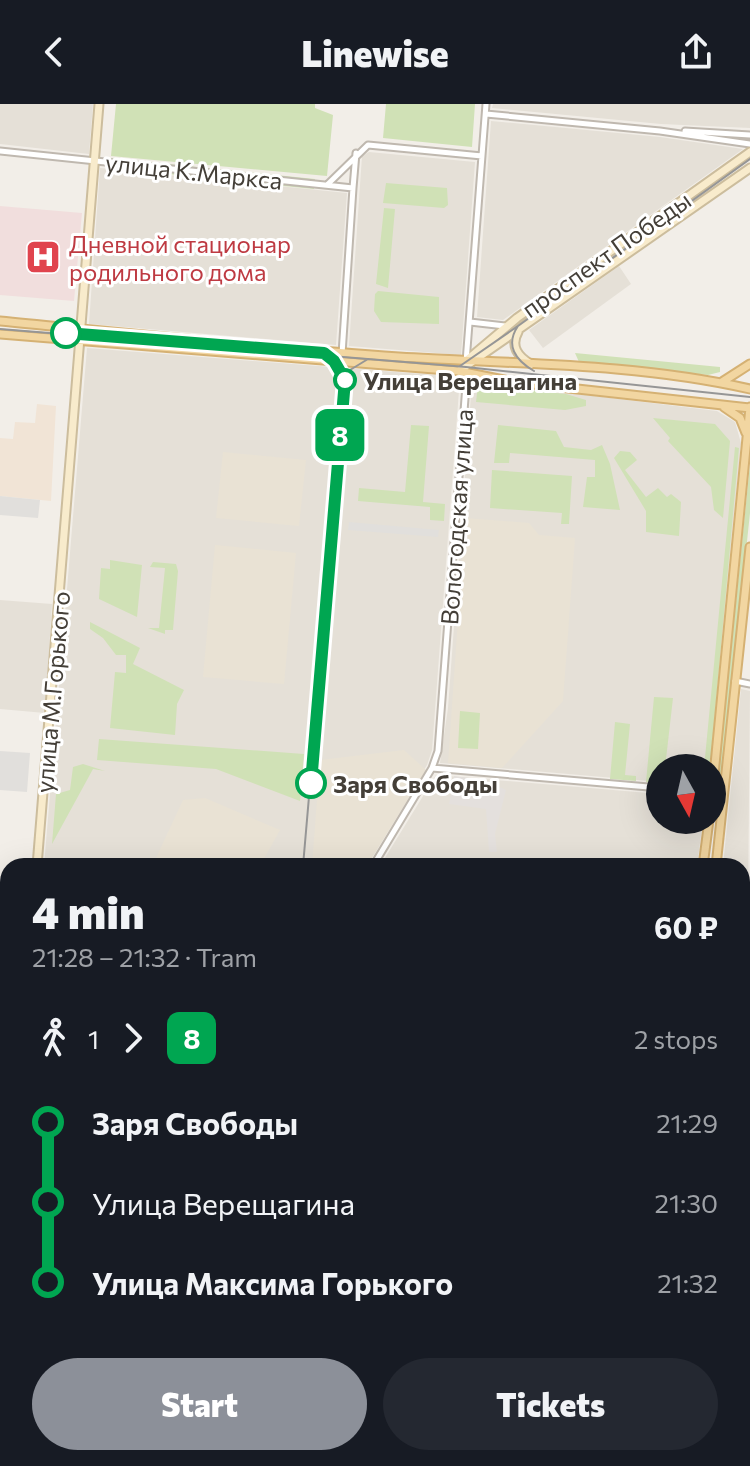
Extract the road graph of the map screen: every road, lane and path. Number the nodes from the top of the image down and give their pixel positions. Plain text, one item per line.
1 (99, 104) edge
2 (486, 104) edge
3 (486, 114) junction
4 (660, 131) junction
5 (750, 135) edge
6 (750, 144) edge
7 (0, 151) edge
8 (750, 152) edge
9 (356, 153) junction
10 (482, 156) junction
11 (94, 161) junction
12 (750, 168) edge
13 (328, 185) junction
14 (353, 188) junction
15 (0, 321) edge
16 (470, 322) junction
17 (505, 326) junction
18 (523, 327) junction
19 (82, 330) junction
20 (0, 334) edge
21 (82, 341) junction
22 (342, 352) junction
23 (341, 362) junction
24 (499, 362) junction
25 (750, 364) edge
26 (533, 365) junction
27 (467, 367) junction
28 (495, 379) junction
29 (721, 382) junction
30 (750, 389) edge
31 (718, 405) junction
32 (750, 408) edge
33 (747, 443) junction
34 (750, 547) edge
35 (735, 681) junction
36 (750, 684) edge
37 (716, 754) edge
38 (432, 768) junction
39 (646, 787) edge
40 (707, 834) edge
41 (38, 858) edge
42 (378, 858) edge
43 (704, 858) edge
44 (717, 858) edge

1 - 11 street, улица М.Горького
2 - 3 street, Вологодская улица
3 - 4 street
3 - 10 street, Вологодская улица
4 - 5 street
4 - 6 street
7 - 11 street, улица К.Маркса
8 - 17 street, проспект Победы
9 - 10 street
9 - 13 street
9 - 14 street
10 - 16 street, Вологодская улица
11 - 13 street, улица К.Маркса
11 - 19 street, улица М.Горького
12 - 18 street, проспект Победы
13 - 14 street, улица К.Маркса
14 - 22 street
15 - 19 main road
16 - 17 street
16 - 27 street, Вологодская улица
17 - 27 street, проспект Победы
18 - 26 street
18 - 27 street, проспект Победы
19 - 21 street, улица М.Горького
19 - 22 main road
20 - 21 main road
21 - 23 main road
21 - 41 street, улица М.Горького
22 - 23 street
22 - 27 main road
23 - 27 main road
24 - 26 main road
24 - 27 main road
24 - 28 main road
25 - 29 main road
26 - 29 main road
27 - 28 main road
27 - 38 street, Вологодская улица
28 - 31 main road
29 - 30 main road
31 - 32 main road
31 - 33 main road
32 - 33 main road
33 - 37 main road
34 - 35 main road
35 - 36 street
35 - 44 main road
38 - 39 street
38 - 42 street, Вологодская улица
40 - 43 main road

